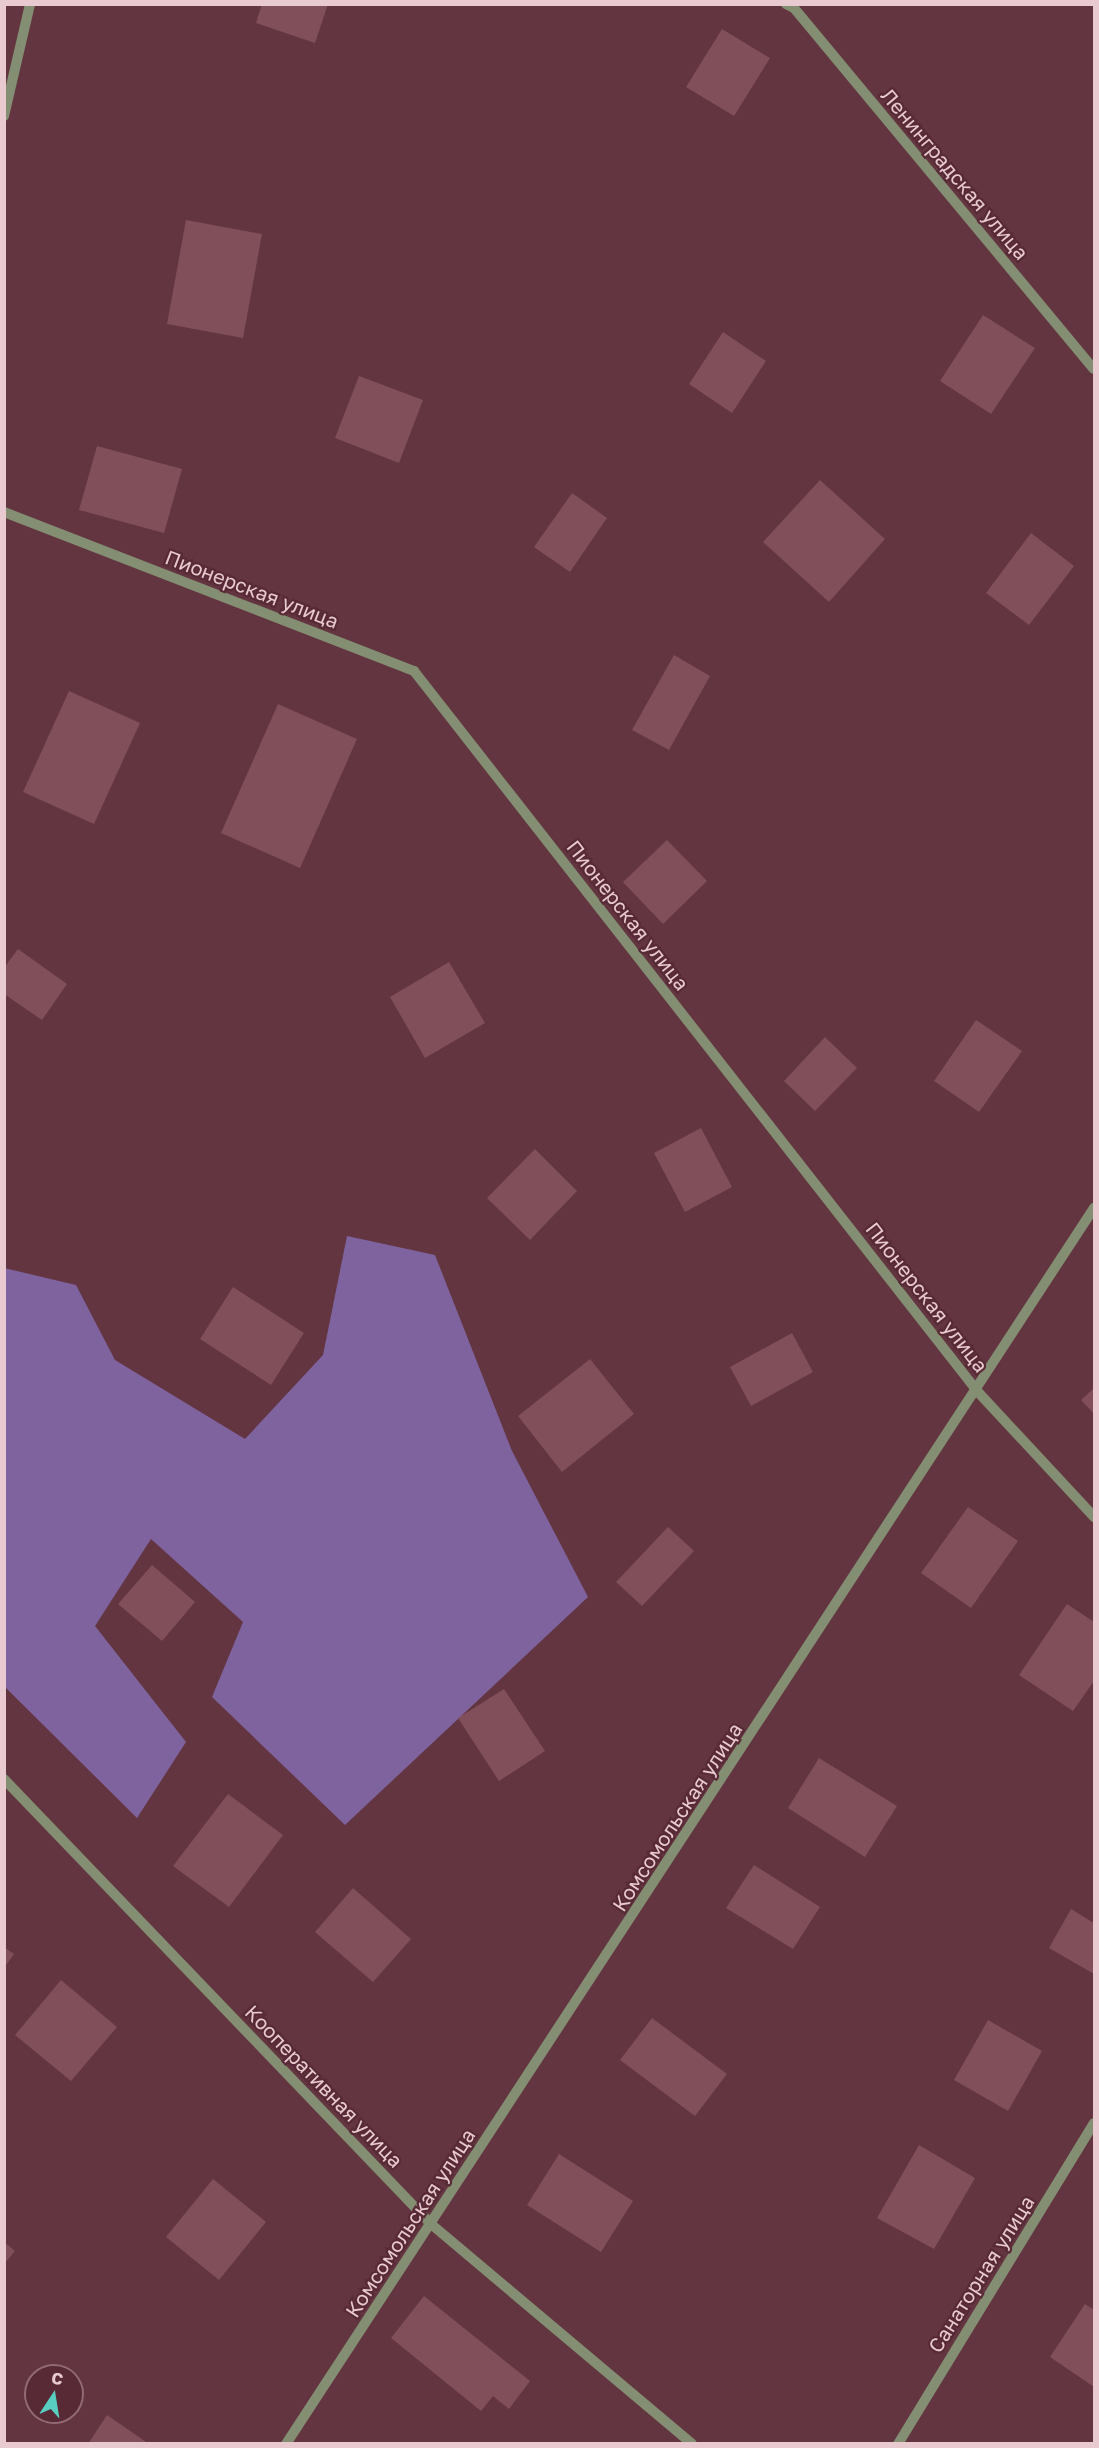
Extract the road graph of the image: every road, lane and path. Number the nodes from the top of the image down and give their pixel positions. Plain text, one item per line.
1 (30, 4) edge
2 (786, 4) edge
3 (4, 116) edge
4 (1095, 369) edge
5 (4, 512) edge
6 (1095, 1208) edge
7 (978, 1392) junction
8 (1095, 1517) edge
9 (4, 1779) edge
10 (1095, 2123) edge
11 (431, 2224) junction
12 (286, 2444) edge
13 (692, 2444) edge
14 (898, 2444) edge

1 - 3 street
2 - 4 street, Ленинградская улица
5 - 7 street, Пионерская улица
6 - 7 street, Комсомольская улица
7 - 8 street, Пионерская улица
7 - 11 street, Комсомольская улица
9 - 11 street, Кооперативная улица
10 - 14 street, Санаторная улица
11 - 12 street, Комсомольская улица
11 - 13 street, Кооперативная улица

